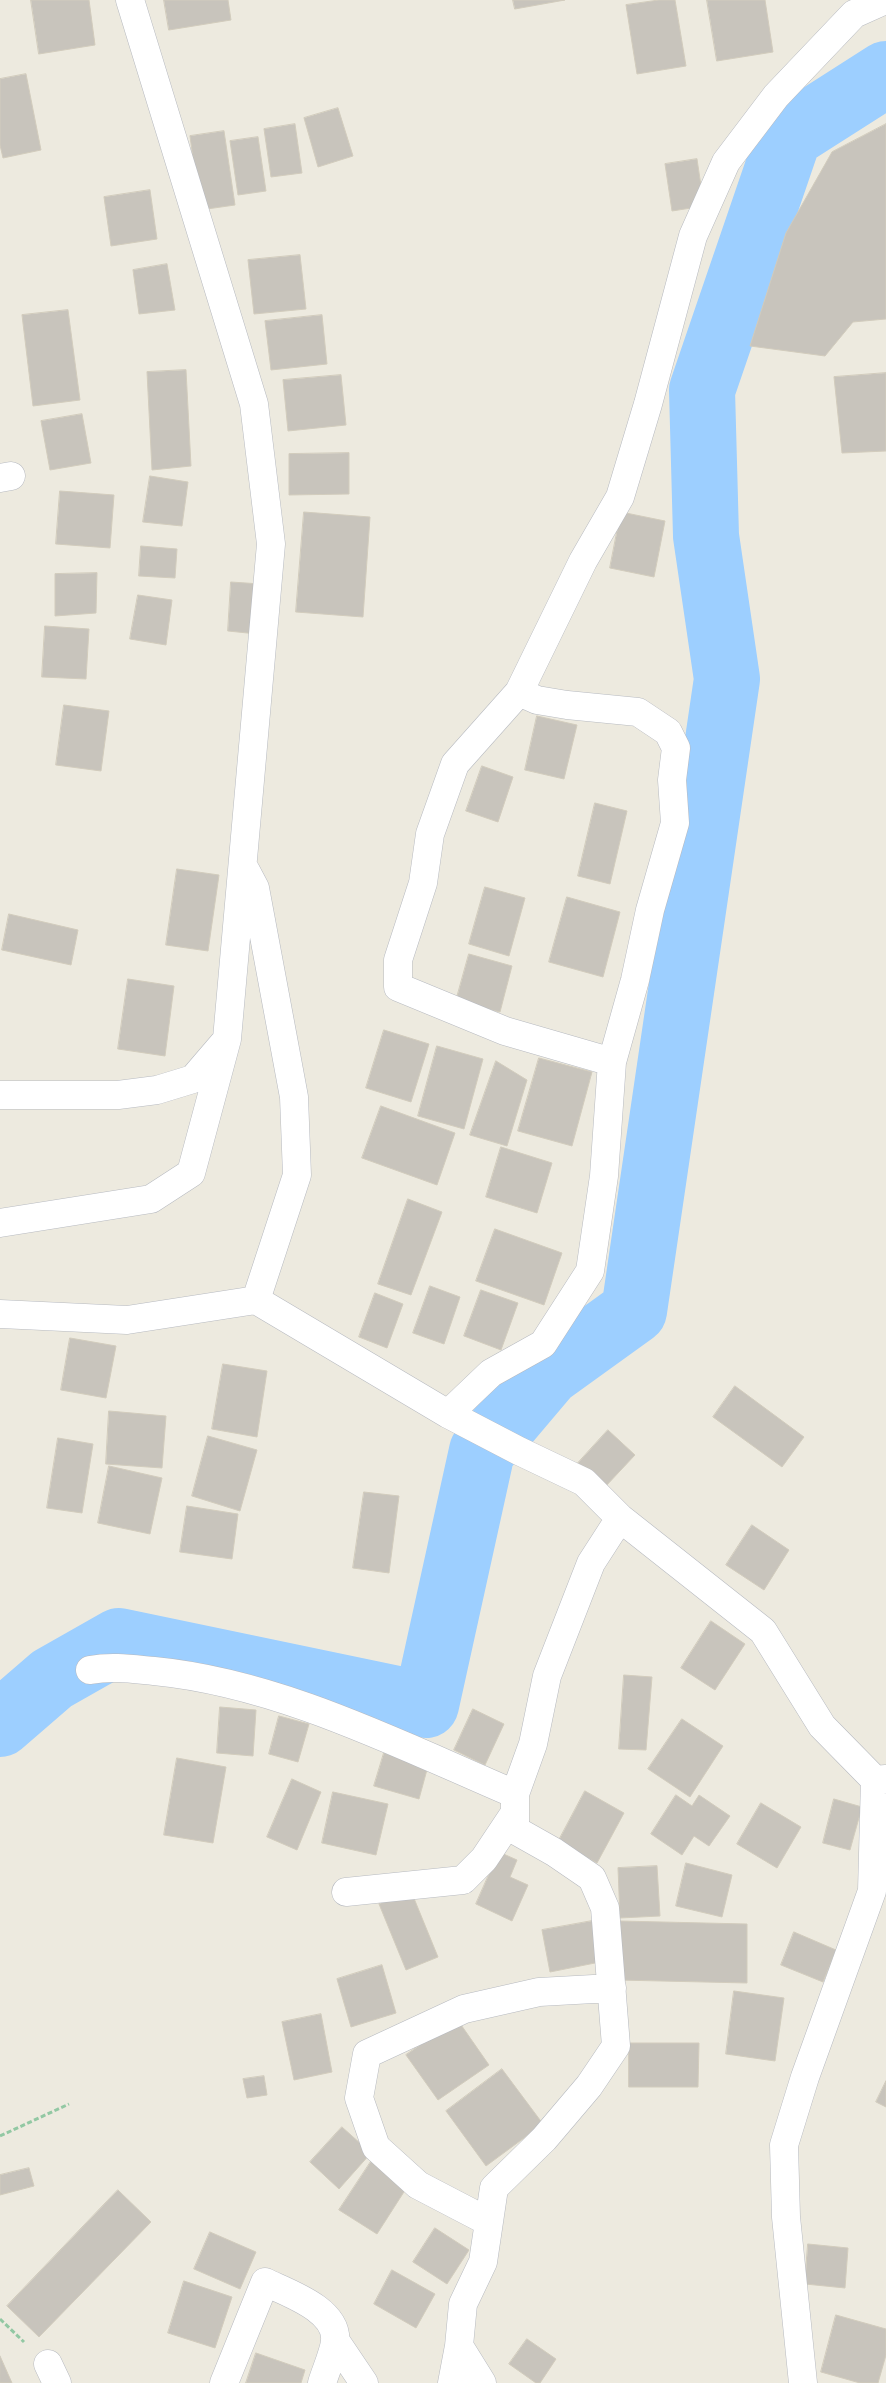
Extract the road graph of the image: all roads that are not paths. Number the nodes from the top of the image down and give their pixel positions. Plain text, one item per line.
1 (130, 0) edge
2 (885, 0) edge
3 (519, 692) junction
4 (243, 866) junction
5 (227, 1039) junction
6 (612, 1062) junction
7 (0, 1095) edge
8 (0, 1223) edge
9 (256, 1300) junction
10 (0, 1314) edge
11 (448, 1414) junction
12 (620, 1518) junction
13 (90, 1670) dead end
14 (881, 1780) edge
15 (514, 1804) junction
16 (346, 1892) dead end
17 (612, 1988) junction
18 (489, 2222) junction
19 (335, 2340) junction
20 (459, 2346) junction
21 (224, 2383) edge
22 (322, 2383) edge
23 (364, 2383) edge
24 (452, 2383) edge
25 (482, 2383) edge
26 (803, 2383) edge

1 - 4 street
2 - 3 street
3 - 6 street
3 - 6 street
4 - 5 street
4 - 9 street
5 - 7 street
5 - 8 street
6 - 11 street
9 - 10 street
9 - 11 street
11 - 12 street
12 - 14 street
12 - 15 street
13 - 15 street
14 - 26 street
15 - 16 street
15 - 17 street
17 - 18 street
17 - 18 street
18 - 20 street
19 - 21 street
19 - 22 street
19 - 23 street
20 - 24 street
20 - 25 street

